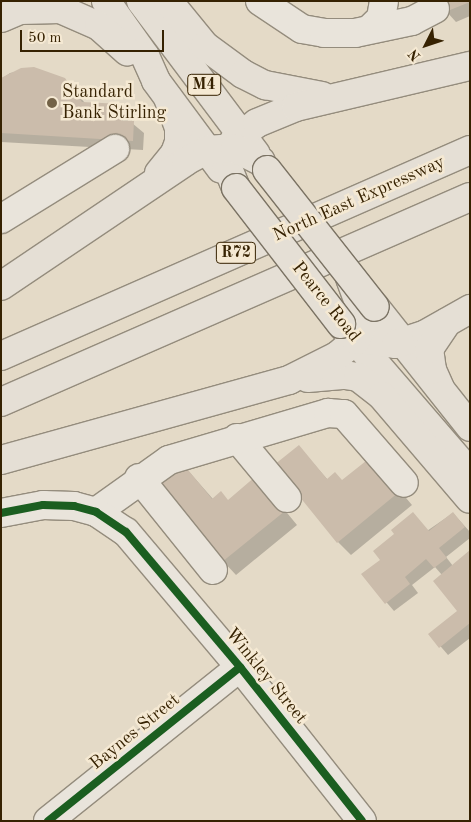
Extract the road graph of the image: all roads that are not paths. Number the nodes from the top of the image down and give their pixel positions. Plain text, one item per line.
1 (106, 1) edge
2 (141, 1) edge
3 (168, 1) edge
4 (260, 1) edge
5 (384, 1) edge
6 (435, 9) dead end
7 (1, 18) edge
8 (372, 27) junction
9 (470, 66) edge
10 (162, 89) junction
11 (358, 93) junction
12 (226, 144) junction
13 (115, 149) dead end
14 (470, 150) edge
15 (141, 192) junction
16 (470, 196) edge
17 (1, 219) edge
18 (1, 286) edge
19 (459, 315) edge
20 (358, 324) junction
21 (403, 342) junction
22 (1, 356) edge
23 (289, 380) junction
24 (440, 388) junction
25 (1, 402) edge
26 (470, 427) edge
27 (237, 438) junction
28 (1, 460) edge
29 (470, 473) edge
30 (140, 478) junction
31 (404, 483) dead end
32 (287, 498) dead end
33 (470, 499) edge
34 (1, 512) edge
35 (96, 512) junction
36 (213, 570) dead end
37 (240, 667) junction
38 (48, 821) edge
39 (362, 821) edge

1 - 10 main road, M4
2 - 12 main road, M4
3 - 11 main road
4 - 8 street
5 - 8 street
6 - 8 street
7 - 10 main road
9 - 11 main road
10 - 12 main road, M4
10 - 15 main road
11 - 12 main road
12 - 15 main road
12 - 20 main road, Pearce Road, bridge
12 - 20 main road, Pearce Road, bridge
13 - 17 street
14 - 22 main road, North East Expressway / R72
15 - 18 main road
16 - 25 main road, R72
19 - 21 main road
19 - 24 main road
20 - 21 main road, Pearce Road
20 - 23 main road
20 - 29 main road, Pearce Road
21 - 24 main road, Pearce Road
23 - 28 main road
23 - 33 main road
24 - 26 main road, Pearce Road
27 - 30 street
27 - 31 street
27 - 32 street
30 - 35 street
30 - 36 street
34 - 35 street
35 - 37 street, Winkley Street
37 - 38 street, Baynes Street
37 - 39 street, Winkley Street

